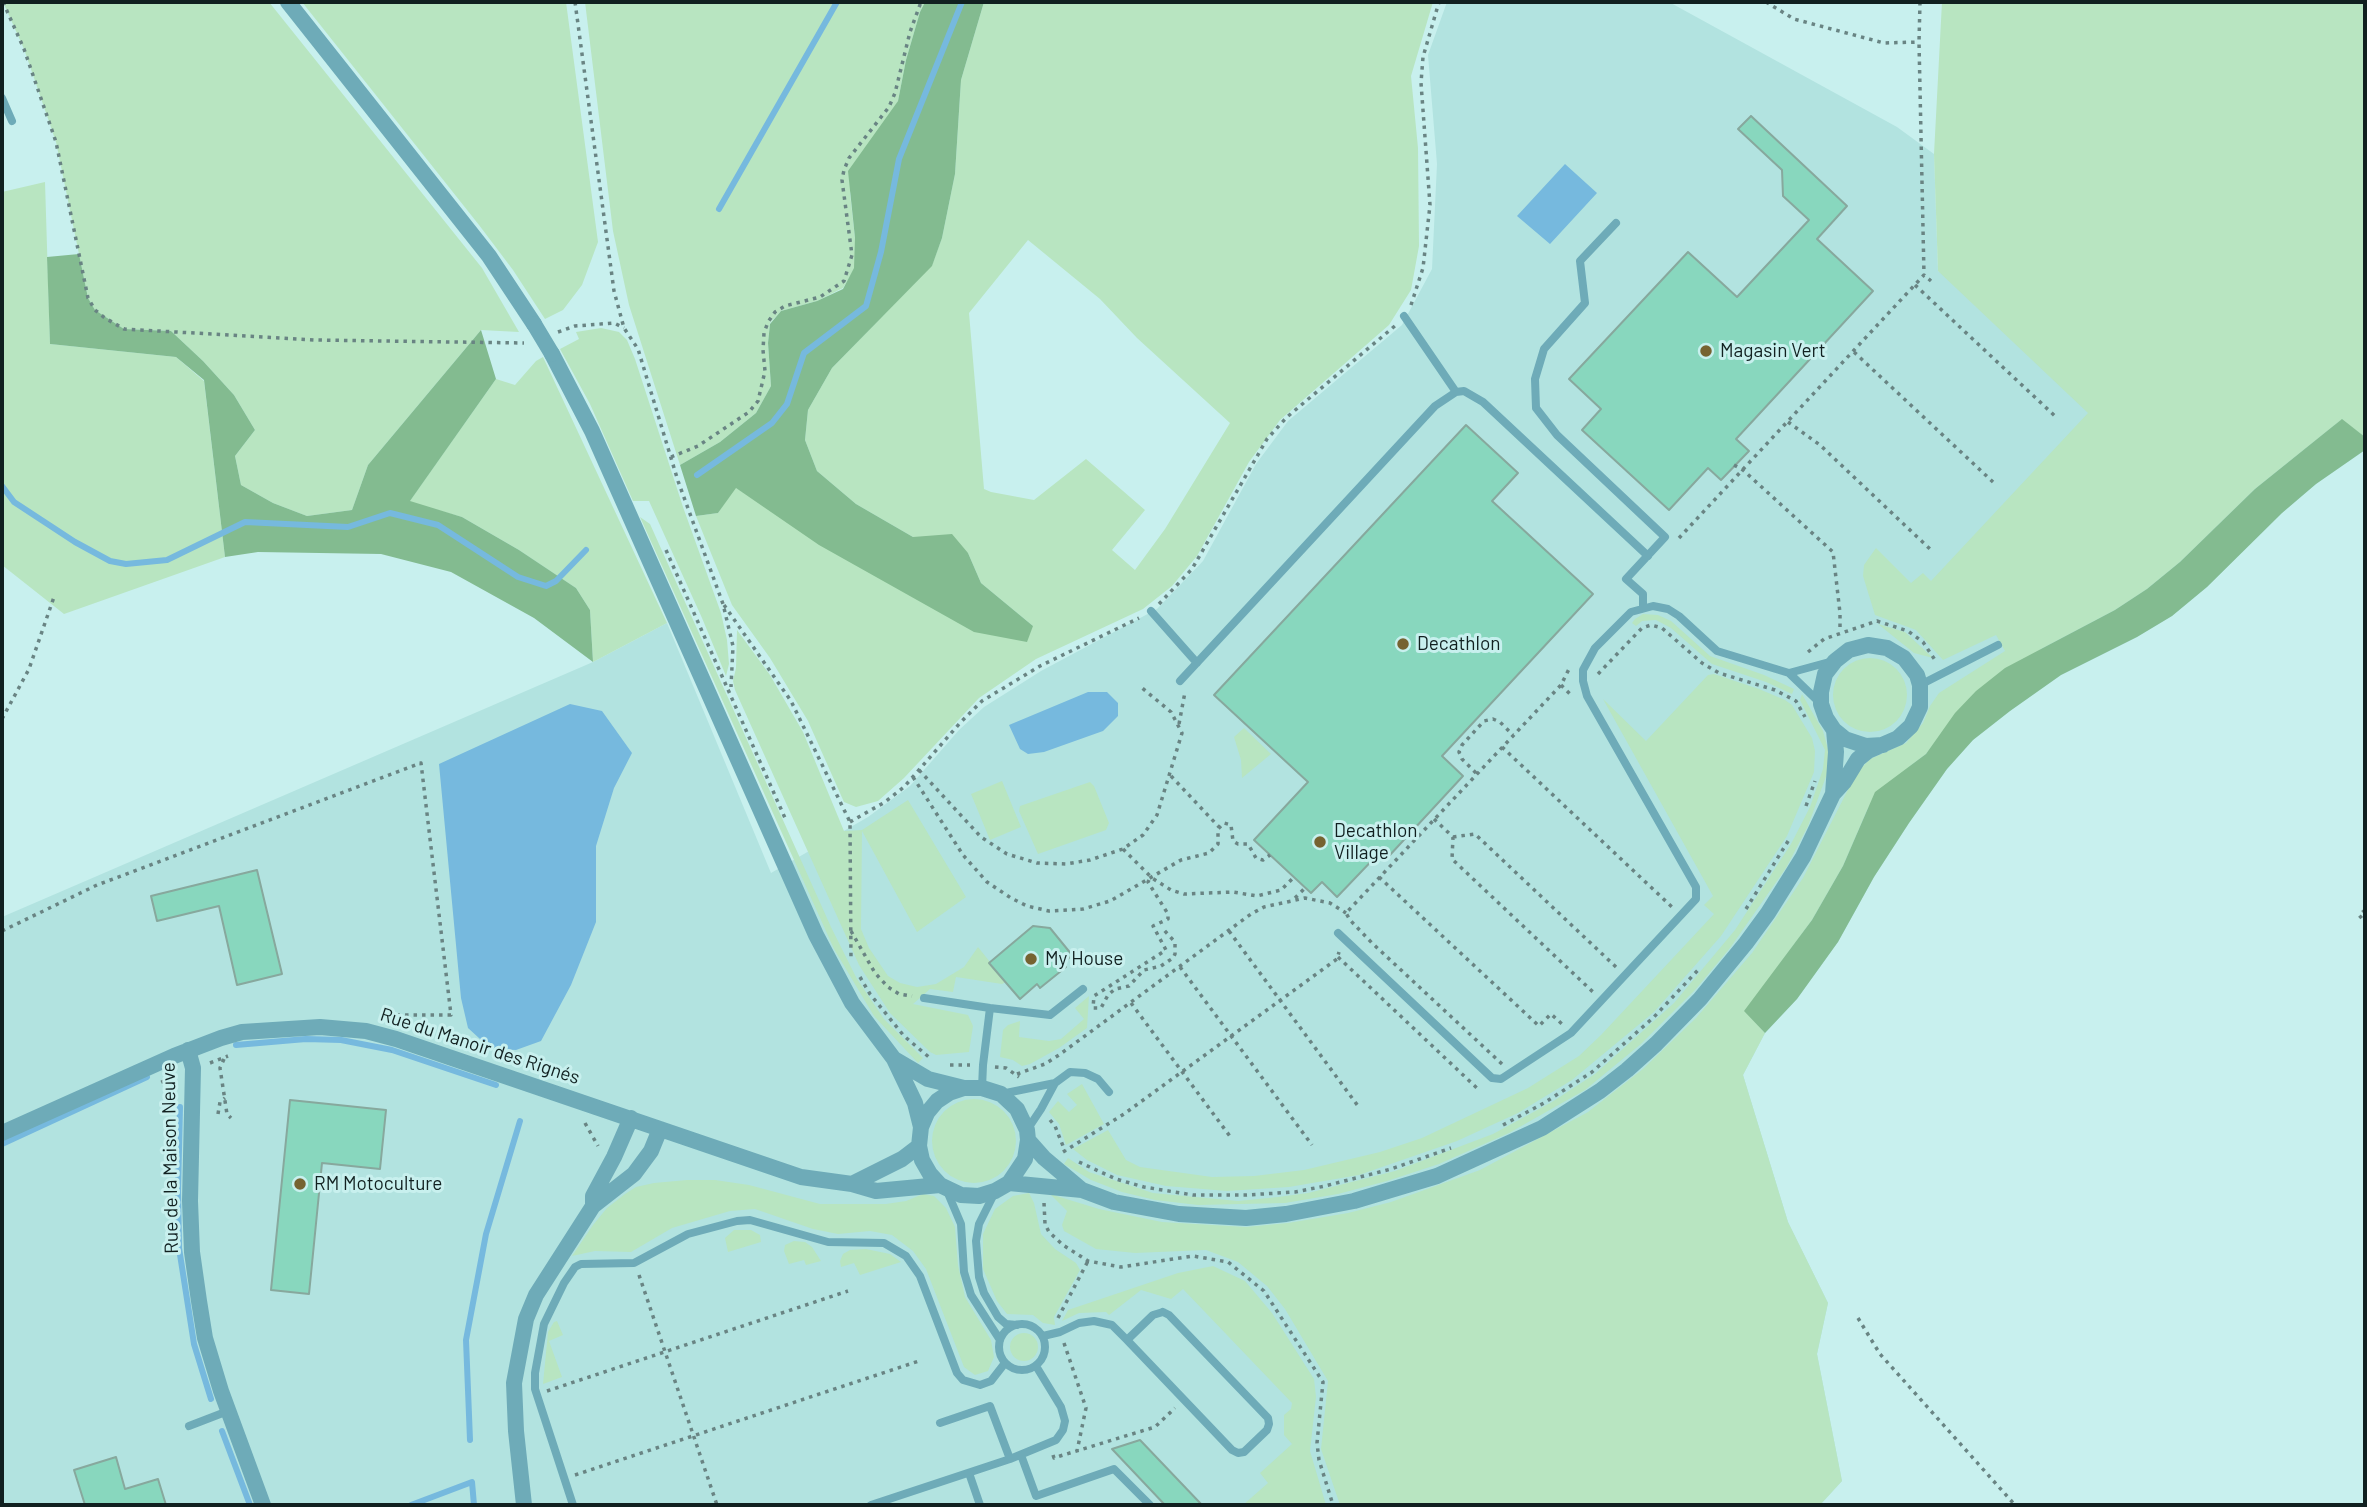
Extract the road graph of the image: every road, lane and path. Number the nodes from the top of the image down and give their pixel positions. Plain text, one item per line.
1 (3, 2) edge
2 (288, 2) edge
3 (575, 2) edge
4 (921, 2) edge
5 (1439, 2) edge
6 (1766, 2) edge
7 (1920, 2) edge
8 (1919, 42) junction
9 (2, 98) edge
10 (12, 121) dead end
11 (1616, 223) dead end
12 (1924, 275) junction
13 (1931, 281) dead end
14 (1915, 285) junction
15 (1404, 316) junction
16 (575, 326) dead end
17 (624, 328) junction
18 (522, 344) dead end
19 (1853, 352) junction
20 (1456, 393) junction
21 (2055, 416) dead end
22 (1788, 422) junction
23 (671, 457) junction
24 (1734, 466) dead end
25 (1743, 470) junction
26 (1993, 482) dead end
27 (1676, 541) dead end
28 (663, 542) dead end
29 (1930, 548) dead end
30 (1648, 556) junction
31 (54, 597) dead end
32 (723, 604) junction
33 (1643, 607) junction
34 (1151, 611) junction
35 (1840, 632) dead end
36 (1998, 645) dead end
37 (1835, 661) junction
38 (1197, 663) junction
39 (1569, 668) dead end
40 (1789, 673) junction
41 (1180, 681) joint
42 (1920, 685) junction
43 (1584, 686) junction
44 (1141, 687) dead end
45 (730, 690) junction
46 (1571, 694) dead end
47 (1821, 704) junction
48 (2, 719) edge
49 (1809, 723) dead end
50 (1179, 724) junction
51 (1834, 730) junction
52 (1513, 734) junction
53 (1883, 745) junction
54 (1502, 747) junction
55 (919, 770) junction
56 (1818, 771) dead end
57 (1476, 773) junction
58 (913, 776) junction
59 (1171, 776) junction
60 (1833, 794) junction
61 (1804, 811) dead end
62 (786, 818) dead end
63 (1434, 819) junction
64 (850, 822) junction
65 (1219, 827) junction
66 (1794, 832) dead end
67 (1454, 837) junction
68 (1124, 849) junction
69 (1270, 855) dead end
70 (1294, 877) dead end
71 (1379, 877) junction
72 (1151, 879) junction
73 (1306, 887) dead end
74 (1294, 900) junction
75 (2365, 910) edge
76 (1346, 913) junction
77 (1743, 913) dead end
78 (1682, 916) junction
79 (1350, 920) junction
80 (2365, 922) edge
81 (850, 929) junction
82 (1164, 930) dead end
83 (2, 931) edge
84 (1229, 931) junction
85 (1340, 936) junction
86 (846, 950) dead end
87 (1337, 957) junction
88 (1180, 967) junction
89 (1699, 970) dead end
90 (857, 971) dead end
91 (1625, 976) junction
92 (1083, 989) dead end
93 (924, 998) joint
94 (1281, 1000) junction
95 (1602, 1000) junction
96 (1131, 1003) junction
97 (990, 1009) junction
98 (366, 1031) junction
99 (1570, 1033) junction
100 (1232, 1036) junction
101 (188, 1050) junction
102 (232, 1053) dead end
103 (223, 1059) junction
104 (894, 1059) junction
105 (939, 1062) dead end
106 (983, 1065) junction
107 (946, 1066) dead end
108 (193, 1068) junction
109 (1182, 1072) junction
110 (1511, 1072) junction
111 (161, 1078) dead end
112 (1055, 1083) junction
113 (964, 1088) junction
114 (982, 1088) junction
115 (1479, 1090) dead end
116 (1109, 1091) dead end
117 (1001, 1094) junction
118 (225, 1098) junction
119 (1358, 1106) dead end
120 (218, 1114) dead end
121 (231, 1118) dead end
122 (631, 1118) junction
123 (579, 1119) dead end
124 (1502, 1125) dead end
125 (921, 1127) junction
126 (660, 1129) junction
127 (2, 1133) edge
128 (1027, 1135) junction
129 (1233, 1139) dead end
130 (1312, 1145) dead end
131 (919, 1146) junction
132 (1452, 1148) dead end
133 (1064, 1150) junction
134 (1070, 1156) dead end
135 (614, 1157) junction
136 (1076, 1160) dead end
137 (1053, 1166) junction
138 (852, 1184) junction
139 (1044, 1185) junction
140 (943, 1186) junction
141 (1002, 1187) junction
142 (1082, 1190) junction
143 (593, 1206) junction
144 (1088, 1261) junction
145 (634, 1263) junction
146 (848, 1291) dead end
147 (1858, 1318) dead end
148 (1017, 1325) junction
149 (1060, 1332) junction
150 (1042, 1336) junction
151 (1000, 1340) junction
152 (1127, 1340) junction
153 (665, 1352) junction
154 (919, 1361) dead end
155 (1005, 1363) junction
156 (1036, 1366) junction
157 (536, 1394) junction
158 (1184, 1400) junction
159 (228, 1411) junction
160 (940, 1423) dead end
161 (188, 1426) dead end
162 (694, 1436) junction
163 (1047, 1446) junction
164 (1077, 1451) junction
165 (1021, 1455) junction
166 (1010, 1459) junction
167 (969, 1473) junction
168 (564, 1479) junction
169 (263, 1505) edge
170 (524, 1505) edge
171 (573, 1505) edge
172 (717, 1505) edge
173 (871, 1505) edge
174 (980, 1505) edge
175 (1150, 1505) edge
176 (1333, 1505) edge
177 (2015, 1505) edge

1 - 18 path
2 - 104 street, bridge
3 - 17 path
4 - 23 path
5 - 15 path
6 - 8 path
7 - 8 path
8 - 12 path
9 - 10 lane
11 - 30 lane
12 - 13 path
12 - 14 path
14 - 19 path
14 - 21 path
15 - 20 lane
15 - 34 path
16 - 17 path
17 - 23 path
19 - 22 path
19 - 26 path
20 - 30 lane
20 - 38 lane
22 - 25 path
22 - 29 path
23 - 32 path
24 - 25 path
25 - 27 path
25 - 35 path
28 - 45 path
30 - 33 lane
31 - 48 path
32 - 45 path
32 - 64 path
33 - 40 lane
33 - 43 lane
34 - 38 lane
34 - 55 path
36 - 42 lane
37 - 40 lane
37 - 42 street
37 - 47 street
38 - 41 lane
39 - 52 path
40 - 47 lane
41 - 50 path
42 - 53 street
43 - 46 path
43 - 49 path
43 - 78 lane
44 - 50 path
45 - 62 path
47 - 51 street
50 - 59 path
51 - 53 street
51 - 60 street
52 - 54 path
52 - 57 path
53 - 60 street
54 - 57 path
54 - 78 path
55 - 58 path
55 - 68 path
56 - 61 path
57 - 63 path
58 - 64 path
58 - 72 path
59 - 65 path
59 - 68 path
60 - 142 street
63 - 67 path
63 - 71 path
64 - 81 path
65 - 69 path
65 - 72 path
66 - 77 path
67 - 91 path
67 - 95 path
68 - 72 path
70 - 72 path
71 - 76 path
71 - 99 path
72 - 82 path
73 - 74 path
74 - 76 path
74 - 84 path
75 - 80 path
76 - 79 path
78 - 91 lane
79 - 85 path
79 - 110 path
81 - 86 path
81 - 93 path
83 - 98 path
84 - 88 path
84 - 94 path
85 - 87 path
85 - 110 lane
87 - 94 path
87 - 115 path
88 - 96 path
88 - 100 path
89 - 124 path
90 - 105 path
91 - 95 lane
92 - 97 lane
93 - 97 lane
94 - 100 path
94 - 119 path
95 - 99 lane
96 - 106 path
96 - 109 path
97 - 106 lane
98 - 101 street, Rue du Manoir des Rignés
98 - 122 street, Rue du Manoir des Rignés
99 - 110 lane
100 - 109 path
100 - 130 path
101 - 108 street, Rue de la Maison Neuve
101 - 127 street, Rue du Manoir des Rignés
102 - 103 path
103 - 108 path
103 - 118 path
104 - 113 street
104 - 125 street
106 - 107 path
106 - 114 lane
108 - 111 path
108 - 159 street, Rue de la Maison Neuve
109 - 129 path
109 - 133 path
112 - 116 lane
112 - 117 lane
112 - 128 lane
113 - 114 street
113 - 125 street
114 - 117 street
117 - 128 street
118 - 120 path
118 - 121 path
122 - 126 street, Rue du Manoir des Rignés
122 - 135 street
123 - 135 path
125 - 131 street
126 - 138 street, Rue du Manoir des Rignés
126 - 143 street
128 - 137 street
128 - 141 street
131 - 138 street
131 - 140 street
132 - 136 path
133 - 134 path
133 - 137 path
135 - 143 street
137 - 142 street
138 - 140 street, Rue du Manoir des Rignés
139 - 141 street
139 - 142 street
139 - 144 path
140 - 141 street
140 - 151 lane
141 - 148 lane
143 - 170 street
144 - 149 path
144 - 176 path
145 - 153 path
145 - 155 lane
145 - 157 lane
146 - 153 path
147 - 177 path
148 - 150 lane
148 - 151 lane
149 - 150 lane
149 - 152 lane
149 - 164 path
150 - 156 lane
151 - 155 lane
152 - 158 lane
152 - 158 lane
153 - 157 path
153 - 162 path
154 - 162 path
155 - 156 lane
156 - 163 lane
157 - 168 lane
158 - 164 path
159 - 161 lane
159 - 169 street, Rue de la Maison Neuve
160 - 166 lane
162 - 168 path
162 - 172 path
163 - 164 path
163 - 165 lane
165 - 166 lane
165 - 175 lane
166 - 167 lane
167 - 173 lane
167 - 174 lane
168 - 171 lane

